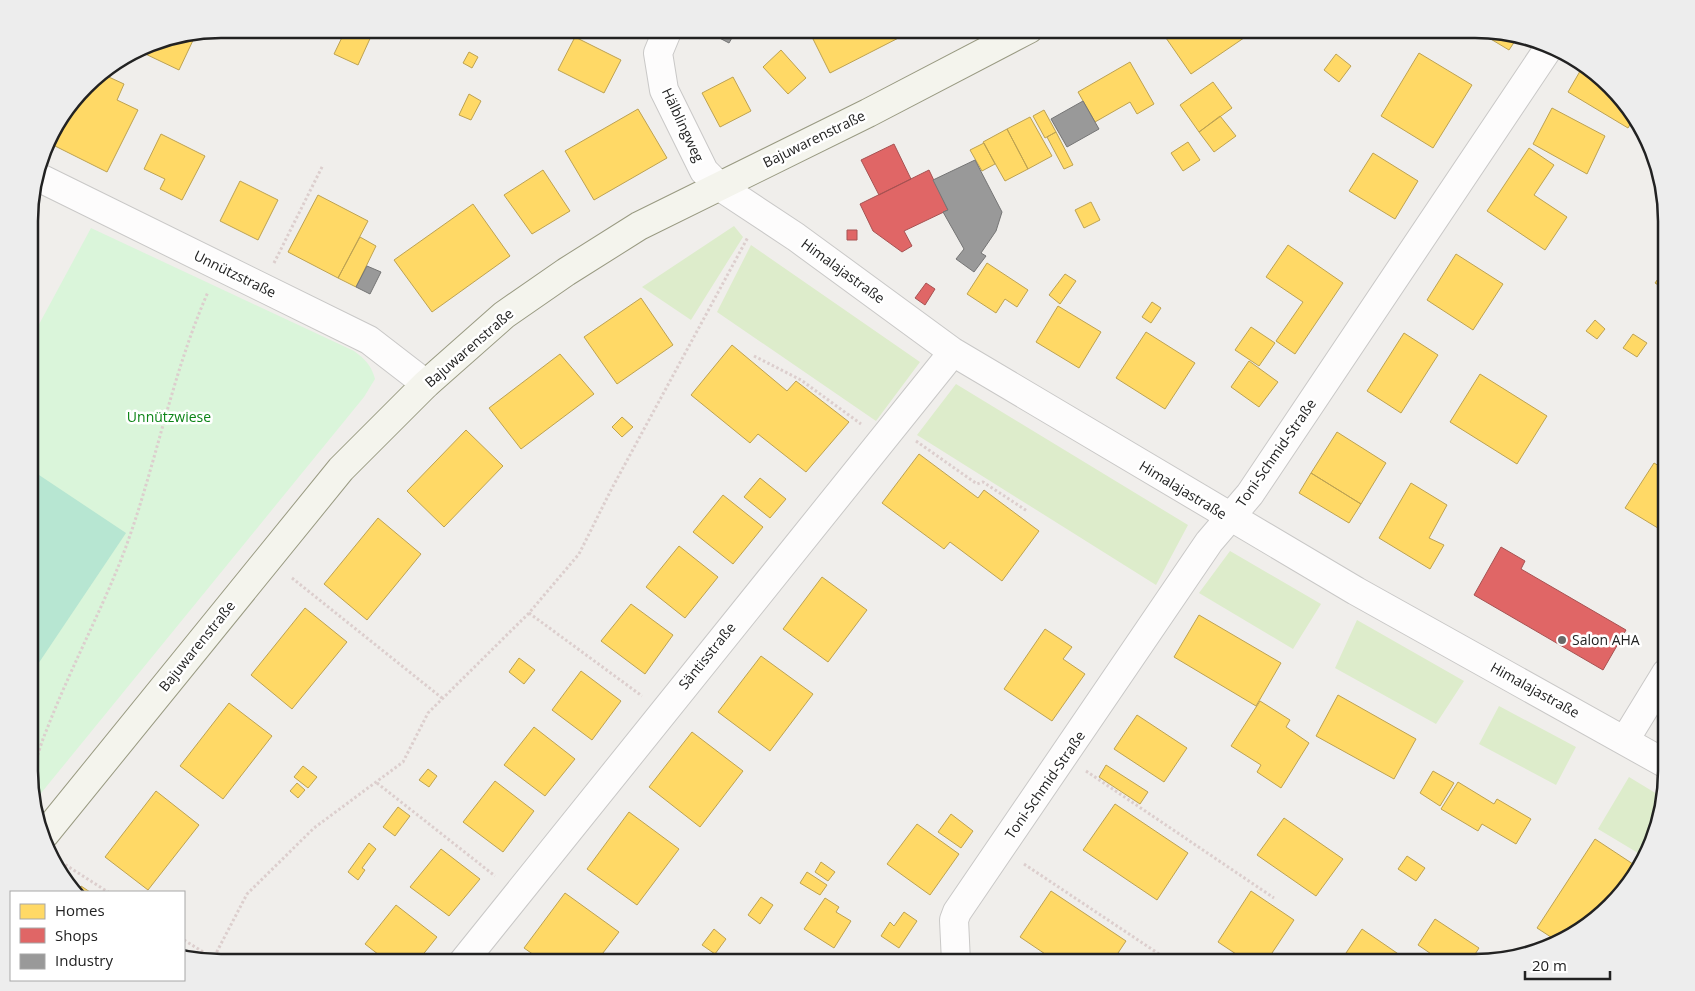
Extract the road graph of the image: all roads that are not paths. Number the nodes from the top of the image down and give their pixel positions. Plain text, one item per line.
1 (664, 38) edge
2 (1012, 38) edge
3 (1546, 52) edge
4 (42, 179) edge
5 (720, 186) junction
6 (953, 352) junction
7 (426, 384) junction
8 (1229, 518) junction
9 (1658, 686) edge
10 (1625, 740) junction
11 (1658, 759) edge
12 (48, 831) edge
13 (469, 954) edge
14 (956, 954) edge

1 - 5 street, Hälblingweg
2 - 5 main road, Bajuwarenstraße
3 - 8 street, Toni-Schmid-Straße
4 - 7 street, Unnützstraße
5 - 6 street, Himalajastraße
5 - 7 main road, Bajuwarenstraße
6 - 8 street, Himalajastraße
6 - 13 street, Säntisstraße
7 - 12 main road, Bajuwarenstraße
8 - 10 street, Himalajastraße
8 - 14 street, Toni-Schmid-Straße
9 - 10 street
10 - 11 street, Himalajastraße

